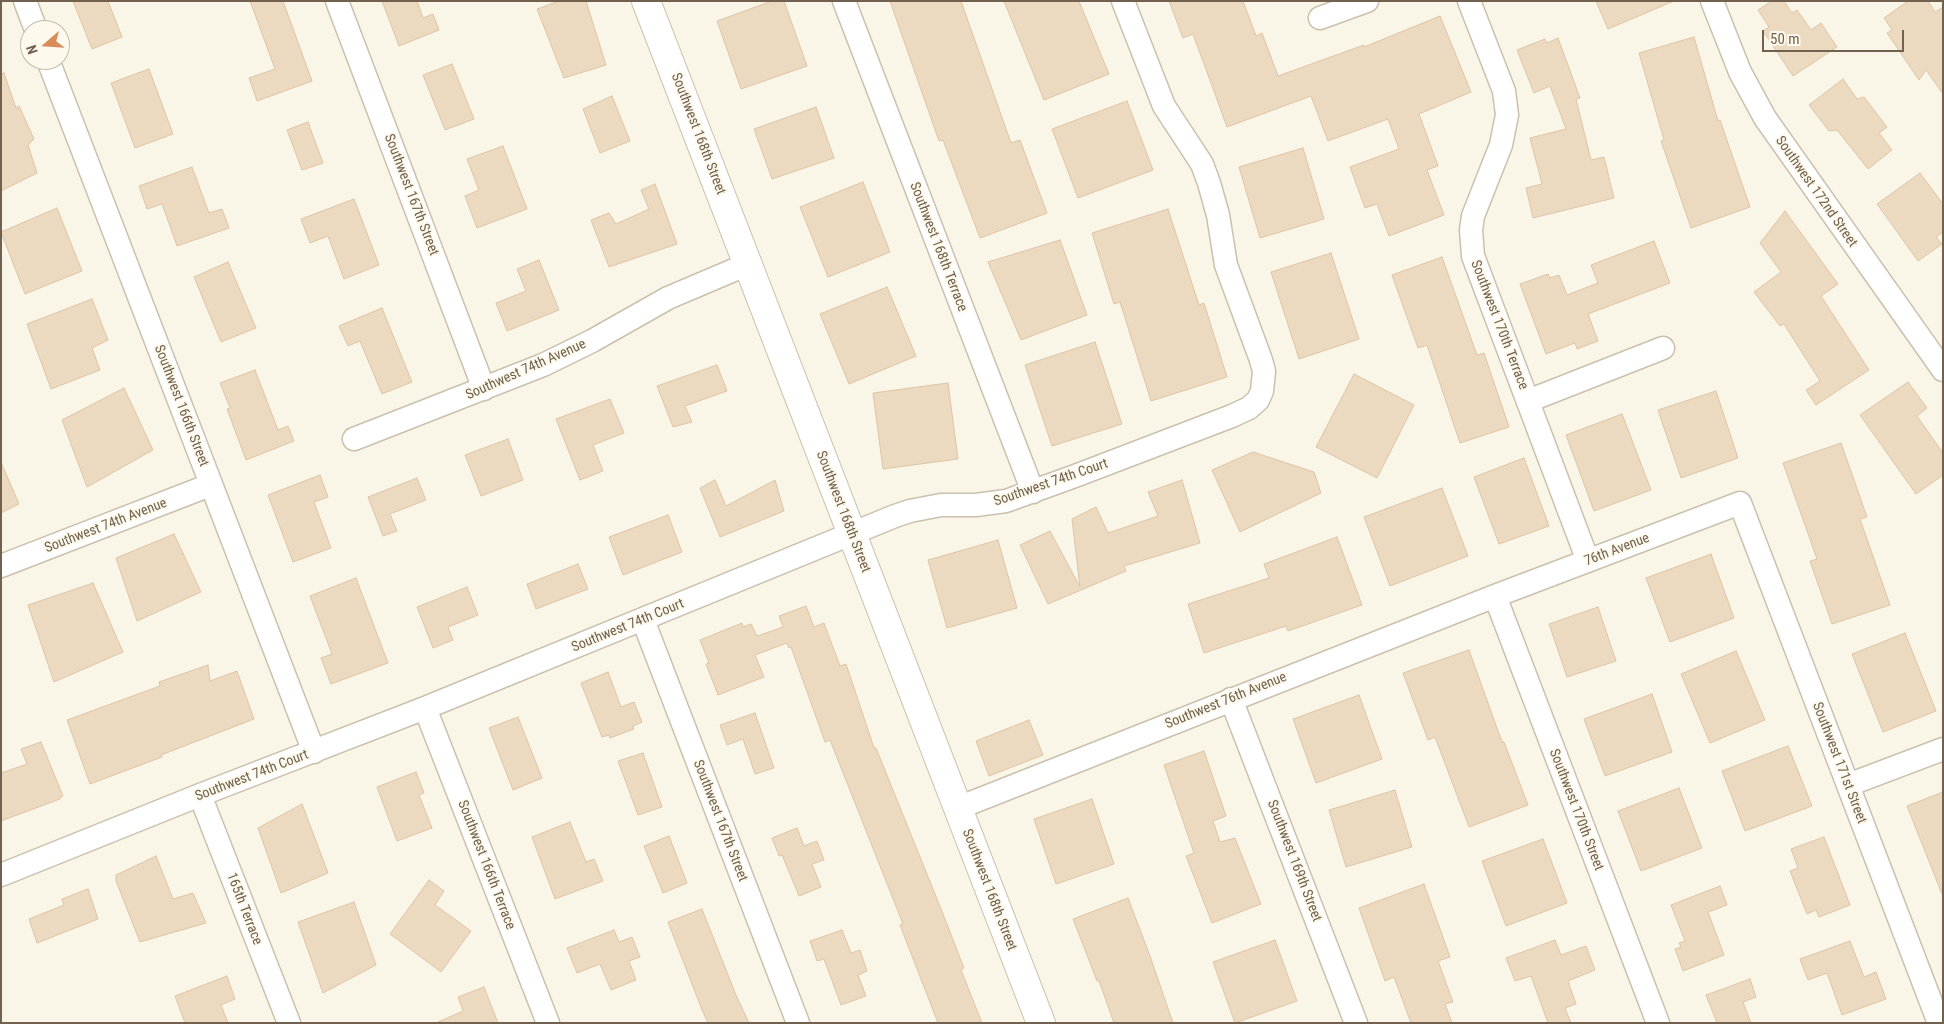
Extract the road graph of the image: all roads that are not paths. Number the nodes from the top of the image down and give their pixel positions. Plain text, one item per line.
1 (25, 1) edge
2 (337, 1) edge
3 (646, 1) edge
4 (844, 1) edge
5 (1124, 1) edge
6 (1367, 1) edge
7 (1470, 1) edge
8 (1712, 1) edge
9 (1320, 18) dead end
10 (32, 20) edge
11 (52, 70) edge
12 (748, 264) junction
13 (1663, 348) dead end
14 (1943, 370) edge
15 (484, 389) junction
16 (1528, 401) junction
17 (354, 439) dead end
18 (210, 485) junction
19 (1033, 492) junction
20 (1740, 503) joint
21 (852, 533) junction
22 (1588, 561) junction
23 (1, 566) edge
24 (1495, 596) junction
25 (643, 620) junction
26 (1231, 699) junction
27 (425, 708) junction
28 (1943, 750) edge
29 (314, 752) junction
30 (1848, 785) junction
31 (200, 795) junction
32 (958, 808) junction
33 (1, 875) edge
34 (289, 1023) edge
35 (548, 1023) edge
36 (798, 1023) edge
37 (1040, 1023) edge
38 (1356, 1023) edge
39 (1658, 1023) edge
40 (1939, 1023) edge

1 - 10 street
2 - 15 street, Southwest 167th Street
3 - 12 street, Southwest 168th Street
4 - 19 street, Southwest 168th Terrace
5 - 19 street, Southwest 74th Court
6 - 9 street
7 - 16 street, Southwest 170th Terrace
8 - 14 street, Southwest 172nd Street
11 - 18 street, Southwest 166th Street
12 - 15 street, Southwest 74th Avenue
12 - 21 street, Southwest 168th Street
13 - 16 street
15 - 17 street, Southwest 74th Avenue
16 - 22 street, Southwest 170th Terrace
18 - 23 street, Southwest 74th Avenue
18 - 29 street, Southwest 166th Street
19 - 21 street, Southwest 74th Court
20 - 22 street, 76th Avenue
20 - 30 street, Southwest 171st Street
21 - 25 street, Southwest 74th Court
21 - 32 street, Southwest 168th Street
22 - 24 street, 76th Avenue
24 - 26 street, Southwest 76th Avenue
24 - 39 street, Southwest 170th Street
25 - 27 street, Southwest 74th Court
25 - 36 street, Southwest 167th Street
26 - 32 street, Southwest 76th Avenue
26 - 38 street, Southwest 169th Street
27 - 29 street, Southwest 74th Court
27 - 35 street, Southwest 166th Terrace
28 - 30 street
29 - 31 street, Southwest 74th Court
30 - 40 street, Southwest 171st Street
31 - 33 street, Southwest 74th Court
31 - 34 street, 165th Terrace
32 - 37 street, Southwest 168th Street

